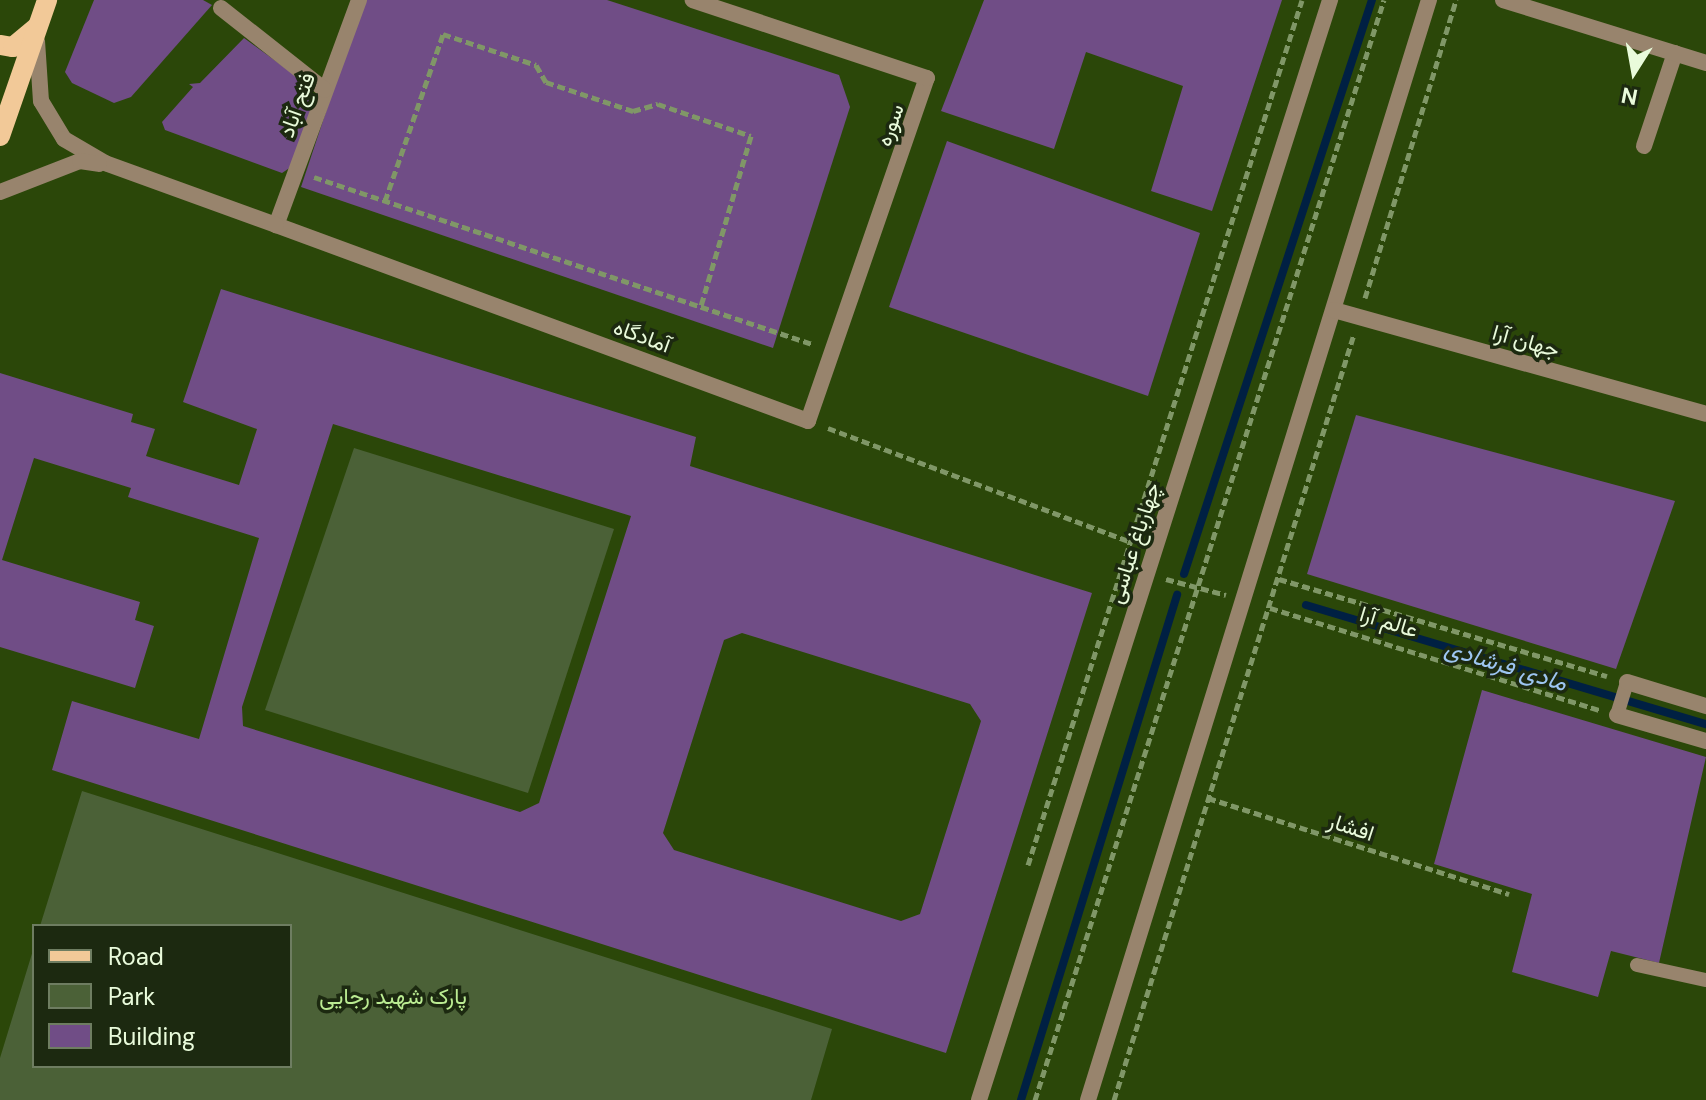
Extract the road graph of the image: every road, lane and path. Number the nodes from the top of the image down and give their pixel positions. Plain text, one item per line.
1 (47, 0) edge
2 (359, 0) edge
3 (693, 0) edge
4 (1302, 0) edge
5 (1330, 0) edge
6 (1384, 0) edge
7 (1429, 0) edge
8 (1456, 0) edge
9 (1503, 0) edge
10 (221, 8) dead end
11 (38, 27) junction
12 (0, 45) edge
13 (1675, 53) junction
14 (1706, 63) edge
15 (325, 90) junction
16 (1, 131) edge
17 (1644, 146) dead end
18 (112, 166) junction
19 (296, 172) junction
20 (0, 192) edge
21 (385, 201) junction
22 (276, 225) junction
23 (701, 306) junction
24 (1334, 310) junction
25 (1359, 317) junction
26 (832, 352) junction
27 (1706, 414) edge
28 (808, 421) junction
29 (1127, 540) junction
30 (1155, 550) junction
31 (1252, 570) junction
32 (1147, 575) junction
33 (1279, 579) junction
34 (1199, 588) junction
35 (1243, 600) junction
36 (1270, 608) junction
37 (1627, 682) junction
38 (1706, 706) edge
39 (1617, 715) junction
40 (1706, 741) edge
41 (1184, 791) junction
42 (1209, 799) junction
43 (1027, 869) dead end
44 (1509, 894) dead end
45 (1637, 965) dead end
46 (1706, 980) edge
47 (979, 1100) edge
48 (1035, 1100) edge
49 (1088, 1100) edge
50 (1114, 1100) edge

1 - 11 main road
2 - 15 street, فتح آباد
3 - 26 street, سوره
4 - 29 path
5 - 30 street, چهارباغ عباسی
6 - 34 path
7 - 24 street
8 - 25 path
9 - 13 street
10 - 15 street
11 - 12 main road
11 - 16 main road
11 - 18 street, آمادگاه
13 - 14 street
13 - 17 street
15 - 19 street, فتح آباد
18 - 20 street, آمادگاه
18 - 22 street, آمادگاه
19 - 21 path
19 - 22 street, فتح آباد
21 - 23 path
21 - 23 path
22 - 28 street, آمادگاه
23 - 26 path
24 - 25 street, جهان آرا
24 - 31 street
25 - 27 street, جهان آرا
25 - 33 path
26 - 28 street, سوره
28 - 29 path
29 - 30 path
29 - 43 path
30 - 32 street, چهارباغ عباسی
31 - 33 path, عالم آرا
31 - 35 street
32 - 34 path, عالم آرا
32 - 47 street, چهارباغ عباسی
33 - 36 path
33 - 37 path, عالم آرا
34 - 35 path, عالم آرا
34 - 48 path
35 - 36 path, عالم آرا
35 - 41 street
36 - 39 path, عالم آرا
36 - 42 path
37 - 38 street
37 - 39 lane
39 - 40 street
41 - 42 path, افشار
41 - 49 street
42 - 44 path, افشار
42 - 50 path
45 - 46 lane

